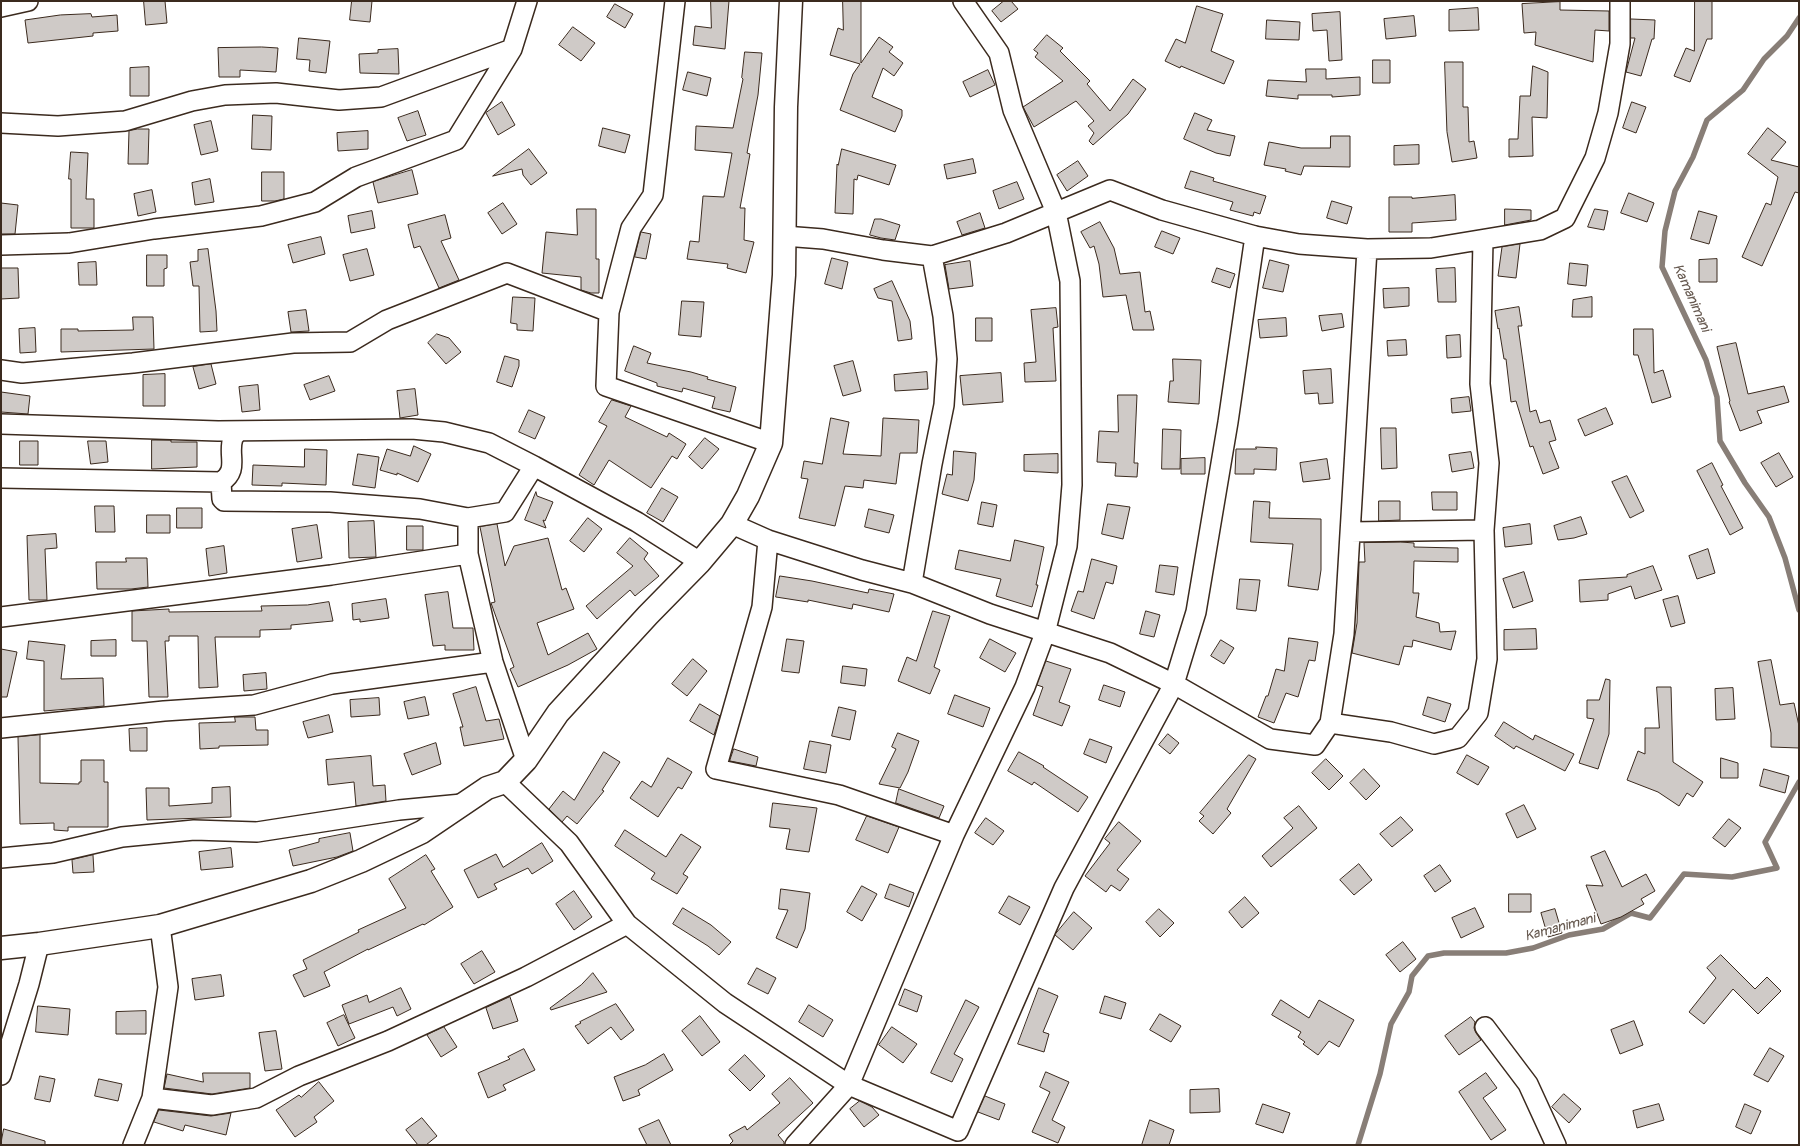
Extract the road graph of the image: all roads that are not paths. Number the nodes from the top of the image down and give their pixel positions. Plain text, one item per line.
1 (28, 1) edge
2 (527, 1) edge
3 (675, 1) edge
4 (791, 1) edge
5 (963, 1) edge
6 (1620, 1) edge
7 (1, 7) edge
8 (512, 49) junction
9 (1, 123) edge
10 (1056, 212) junction
11 (784, 236) junction
12 (1255, 236) junction
13 (1483, 240) junction
14 (1, 245) edge
15 (1368, 249) junction
16 (932, 256) junction
17 (609, 312) junction
18 (1, 370) edge
19 (1, 424) edge
20 (239, 431) junction
21 (772, 443) junction
22 (534, 466) junction
23 (1, 478) edge
24 (221, 482) junction
25 (468, 518) junction
26 (732, 524) junction
27 (1484, 530) junction
28 (1351, 532) junction
29 (768, 540) junction
30 (468, 554) junction
31 (700, 562) junction
32 (912, 583) junction
33 (1, 617) edge
34 (1044, 633) junction
35 (493, 662) junction
36 (1174, 684) junction
37 (1330, 723) junction
38 (1, 728) edge
39 (526, 760) junction
40 (505, 782) junction
41 (462, 804) junction
42 (954, 835) junction
43 (1, 858) edge
44 (627, 924) junction
45 (160, 926) junction
46 (39, 944) junction
47 (1, 948) edge
48 (1485, 1027) dead end
49 (1, 1074) edge
50 (849, 1085) junction
51 (152, 1098) junction
52 (133, 1145) edge
53 (795, 1145) edge
54 (1556, 1145) edge

1 - 7 street
2 - 8 street
3 - 17 street
4 - 11 street
5 - 10 street
6 - 13 street
8 - 9 street
8 - 14 street
10 - 12 street
10 - 16 street
10 - 34 street
11 - 16 street
11 - 21 street
12 - 15 street
12 - 36 street
13 - 15 street
13 - 27 street
15 - 28 street
16 - 32 street
17 - 18 street
17 - 21 street
19 - 20 street
20 - 22 street
20 - 24 street
21 - 26 street
22 - 25 street
22 - 31 street
23 - 24 street
24 - 25 street
25 - 30 street
26 - 29 street
26 - 31 street
27 - 28 street
27 - 37 street
28 - 37 street
29 - 32 street
29 - 42 street
30 - 33 street
30 - 35 street
31 - 39 street
32 - 34 street
34 - 36 street
34 - 42 street
35 - 38 street
35 - 39 street
36 - 37 street
36 - 50 street
39 - 40 street
40 - 41 street
40 - 44 street
41 - 43 street
41 - 45 street
42 - 50 street
44 - 50 street
44 - 51 street
45 - 46 street
45 - 51 street
46 - 47 street
46 - 49 street
48 - 54 street
50 - 53 street
51 - 52 street

